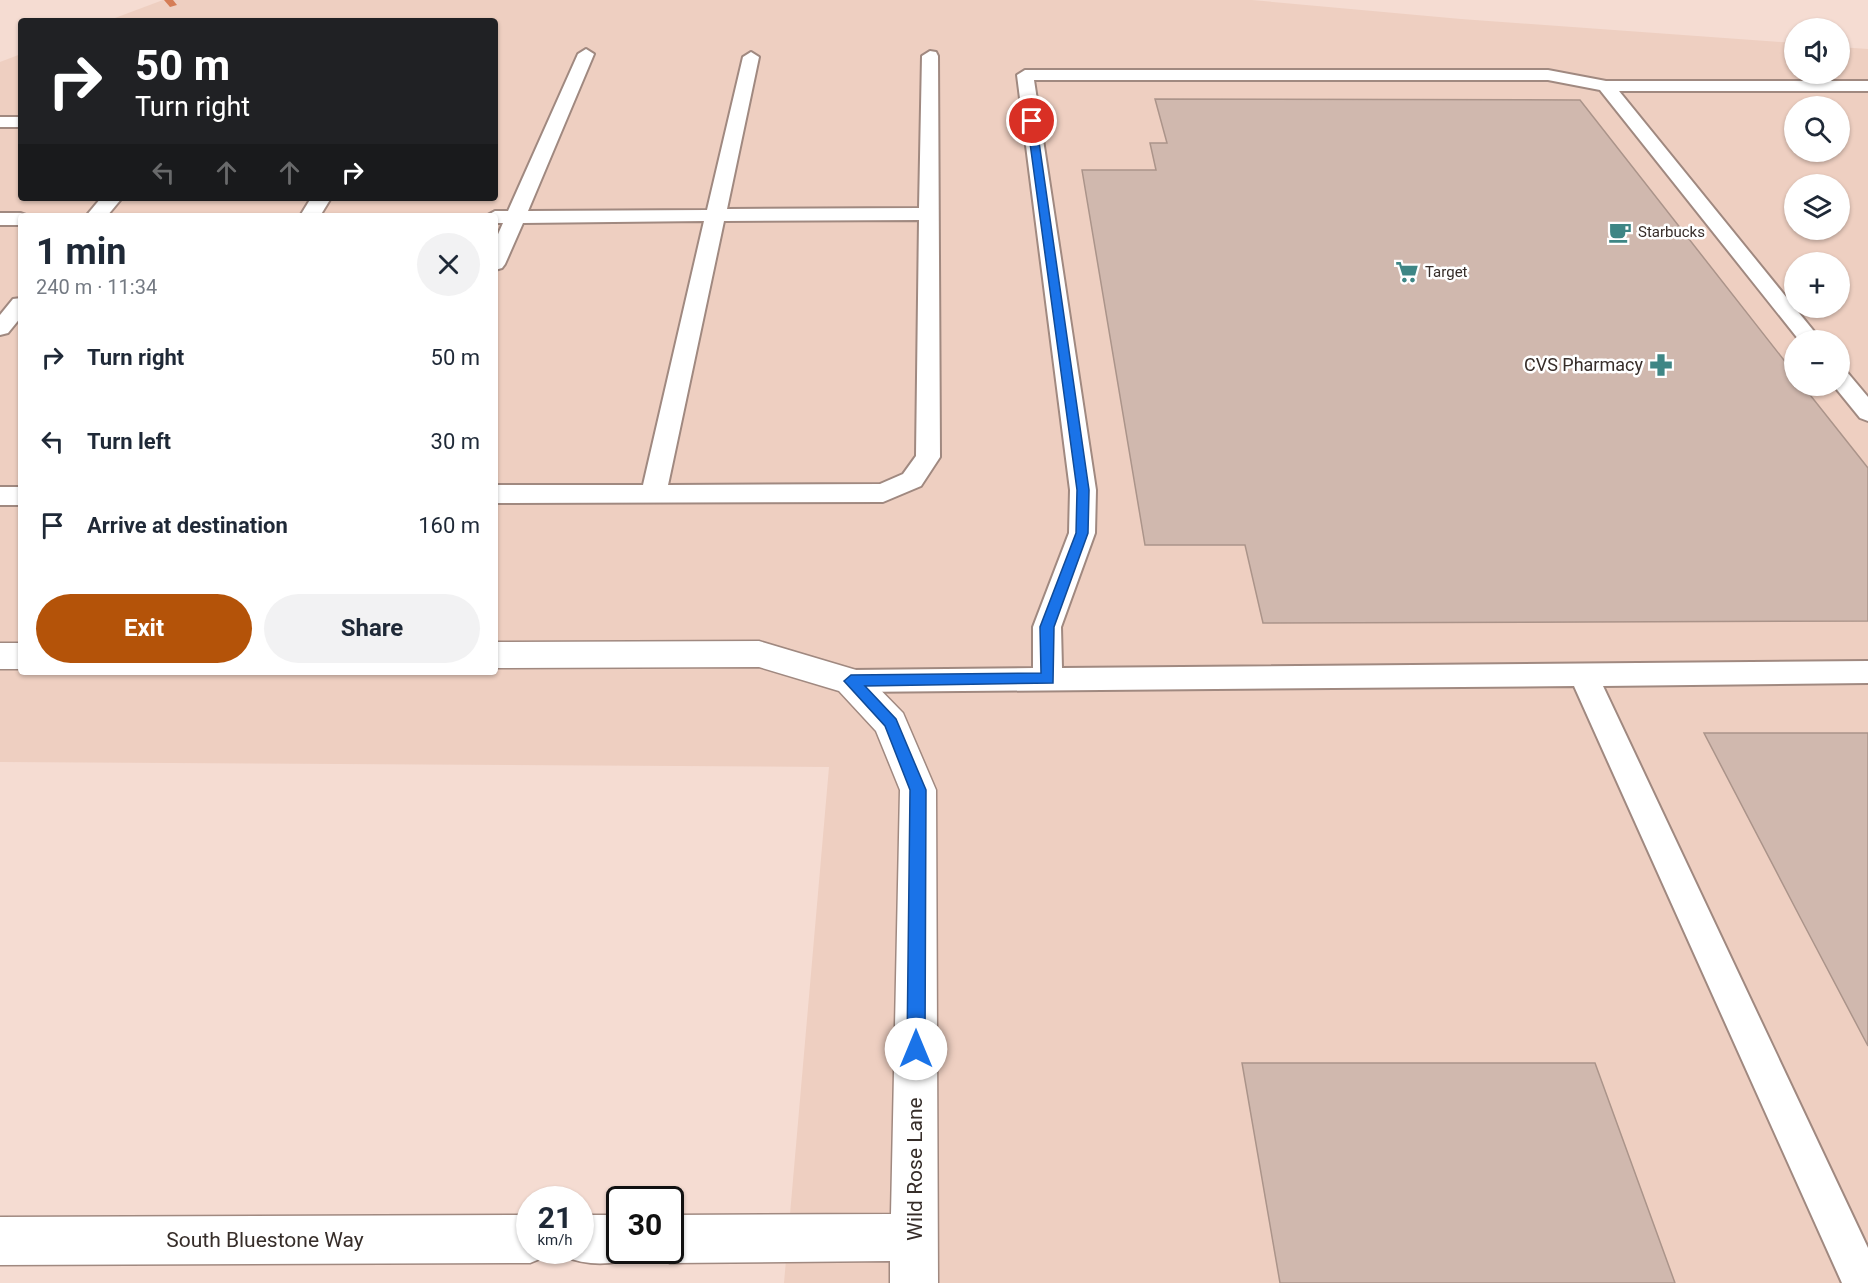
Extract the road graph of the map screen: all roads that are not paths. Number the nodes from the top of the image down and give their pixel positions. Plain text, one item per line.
1 (586, 54) dead end
2 (930, 56) dead end
3 (751, 57) dead end
4 (1606, 86) junction
5 (1868, 86) edge
6 (0, 122) edge
7 (18, 122) edge
8 (109, 201) edge
9 (99, 213) edge
10 (929, 214) junction
11 (716, 216) junction
12 (498, 217) edge
13 (516, 217) junction
14 (0, 219) edge
15 (18, 219) edge
16 (498, 257) edge
17 (18, 307) edge
18 (0, 328) edge
19 (1802, 330) edge
20 (1850, 391) edge
21 (1868, 413) edge
22 (654, 493) junction
23 (498, 494) edge
24 (0, 496) edge
25 (18, 496) edge
26 (498, 655) edge
27 (0, 656) edge
28 (18, 656) edge
29 (1868, 672) edge
30 (1583, 674) junction
31 (1048, 679) junction
32 (851, 681) junction
33 (915, 1238) junction
34 (516, 1239) edge
35 (684, 1239) edge
36 (0, 1241) edge
37 (914, 1283) edge
38 (1863, 1283) edge

1 - 13 lane
2 - 10 lane
3 - 11 lane
4 - 5 lane
4 - 19 lane
4 - 31 lane
6 - 7 lane
8 - 9 lane
10 - 11 lane
10 - 22 lane
11 - 13 lane
11 - 22 lane
12 - 13 lane
13 - 16 lane
14 - 15 lane
17 - 18 lane
20 - 21 lane
22 - 23 lane
24 - 25 lane
26 - 32 street
27 - 28 street
29 - 30 lane
30 - 31 lane
30 - 38 lane
31 - 32 lane
32 - 33 street, Wild Rose Lane
33 - 35 street
33 - 37 street, Wild Rose Lane
34 - 36 street, South Bluestone Way

